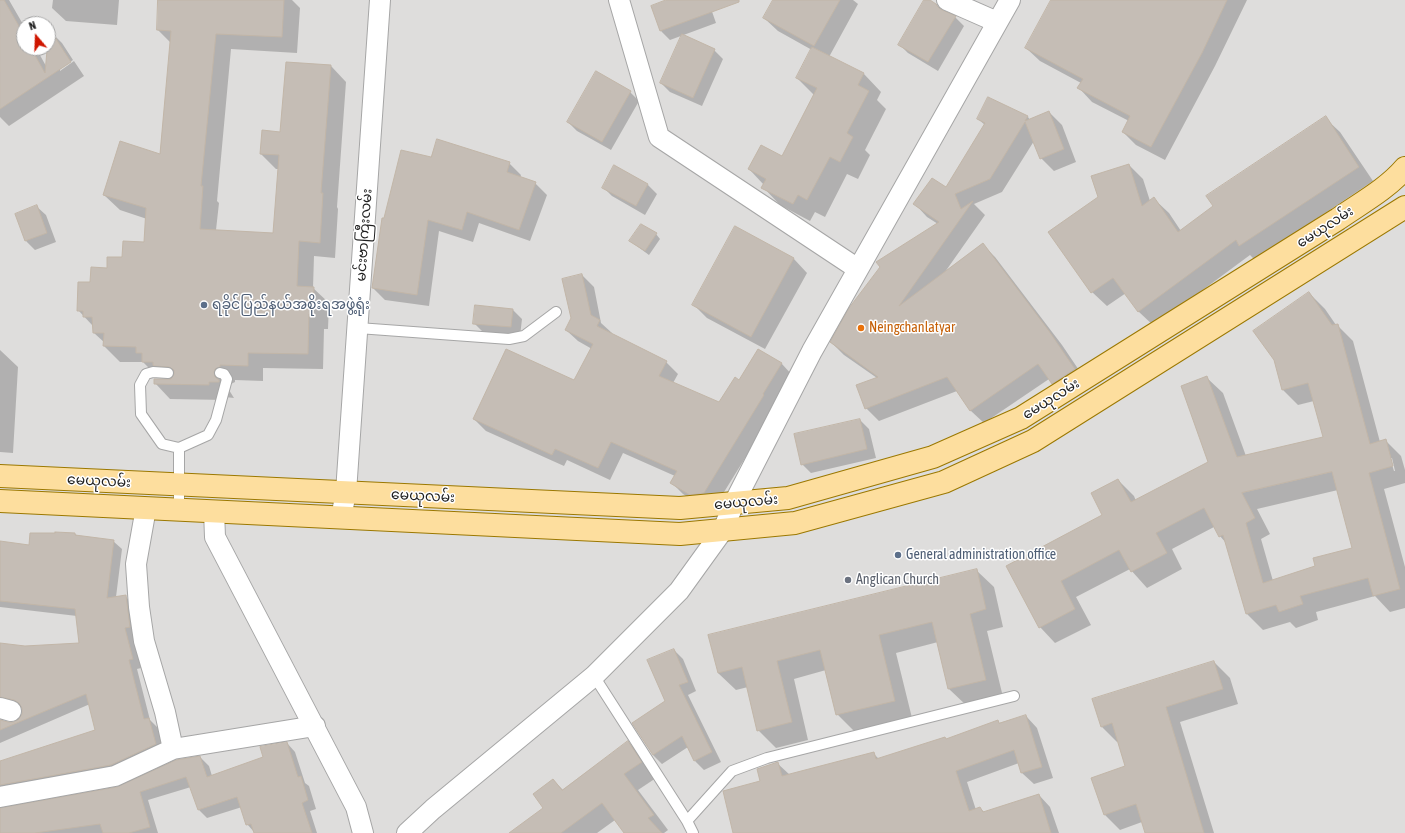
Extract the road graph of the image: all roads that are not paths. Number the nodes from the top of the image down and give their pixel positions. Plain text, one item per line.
1 (380, 0) edge
2 (619, 0) edge
3 (948, 0) edge
4 (1010, 0) edge
5 (997, 22) junction
6 (1405, 168) edge
7 (1405, 207) edge
8 (858, 269) junction
9 (556, 312) dead end
10 (358, 328) junction
11 (220, 372) dead end
12 (168, 373) dead end
13 (179, 448) junction
14 (0, 476) edge
15 (179, 484) junction
16 (346, 492) junction
17 (0, 501) edge
18 (734, 504) junction
19 (146, 508) junction
20 (179, 510) junction
21 (214, 512) junction
22 (342, 518) junction
23 (723, 530) junction
24 (594, 676) junction
25 (1014, 696) dead end
26 (314, 726) junction
27 (173, 749) junction
28 (0, 797) edge
29 (687, 821) junction
30 (363, 833) edge
31 (407, 833) edge
32 (693, 833) edge

1 - 10 street, မင်းဗာကြီးလမ်း
2 - 8 street
3 - 5 street
4 - 5 street
5 - 8 street
6 - 18 main road, မေယုလမ်း
7 - 23 main road, မေယုလမ်း
8 - 18 street
9 - 10 lane
10 - 16 street, မင်းဗာကြီးလမ်း
11 - 13 lane
12 - 13 lane
13 - 15 lane
14 - 15 main road, မေယုလမ်း
15 - 16 main road, မေယုလမ်း
15 - 20 lane
16 - 18 main road, မေယုလမ်း
16 - 22 street, မင်းဗာကြီးလမ်း
17 - 19 main road, မေယုလမ်း
18 - 23 street
19 - 20 main road, မေယုလမ်း
19 - 27 street
20 - 21 main road, မေယုလမ်း
21 - 22 main road, မေယုလမ်း
21 - 26 street
22 - 23 main road, မေယုလမ်း
23 - 24 street
24 - 29 lane
24 - 31 street
25 - 29 lane
26 - 27 street
26 - 30 street
27 - 28 street
29 - 32 lane

